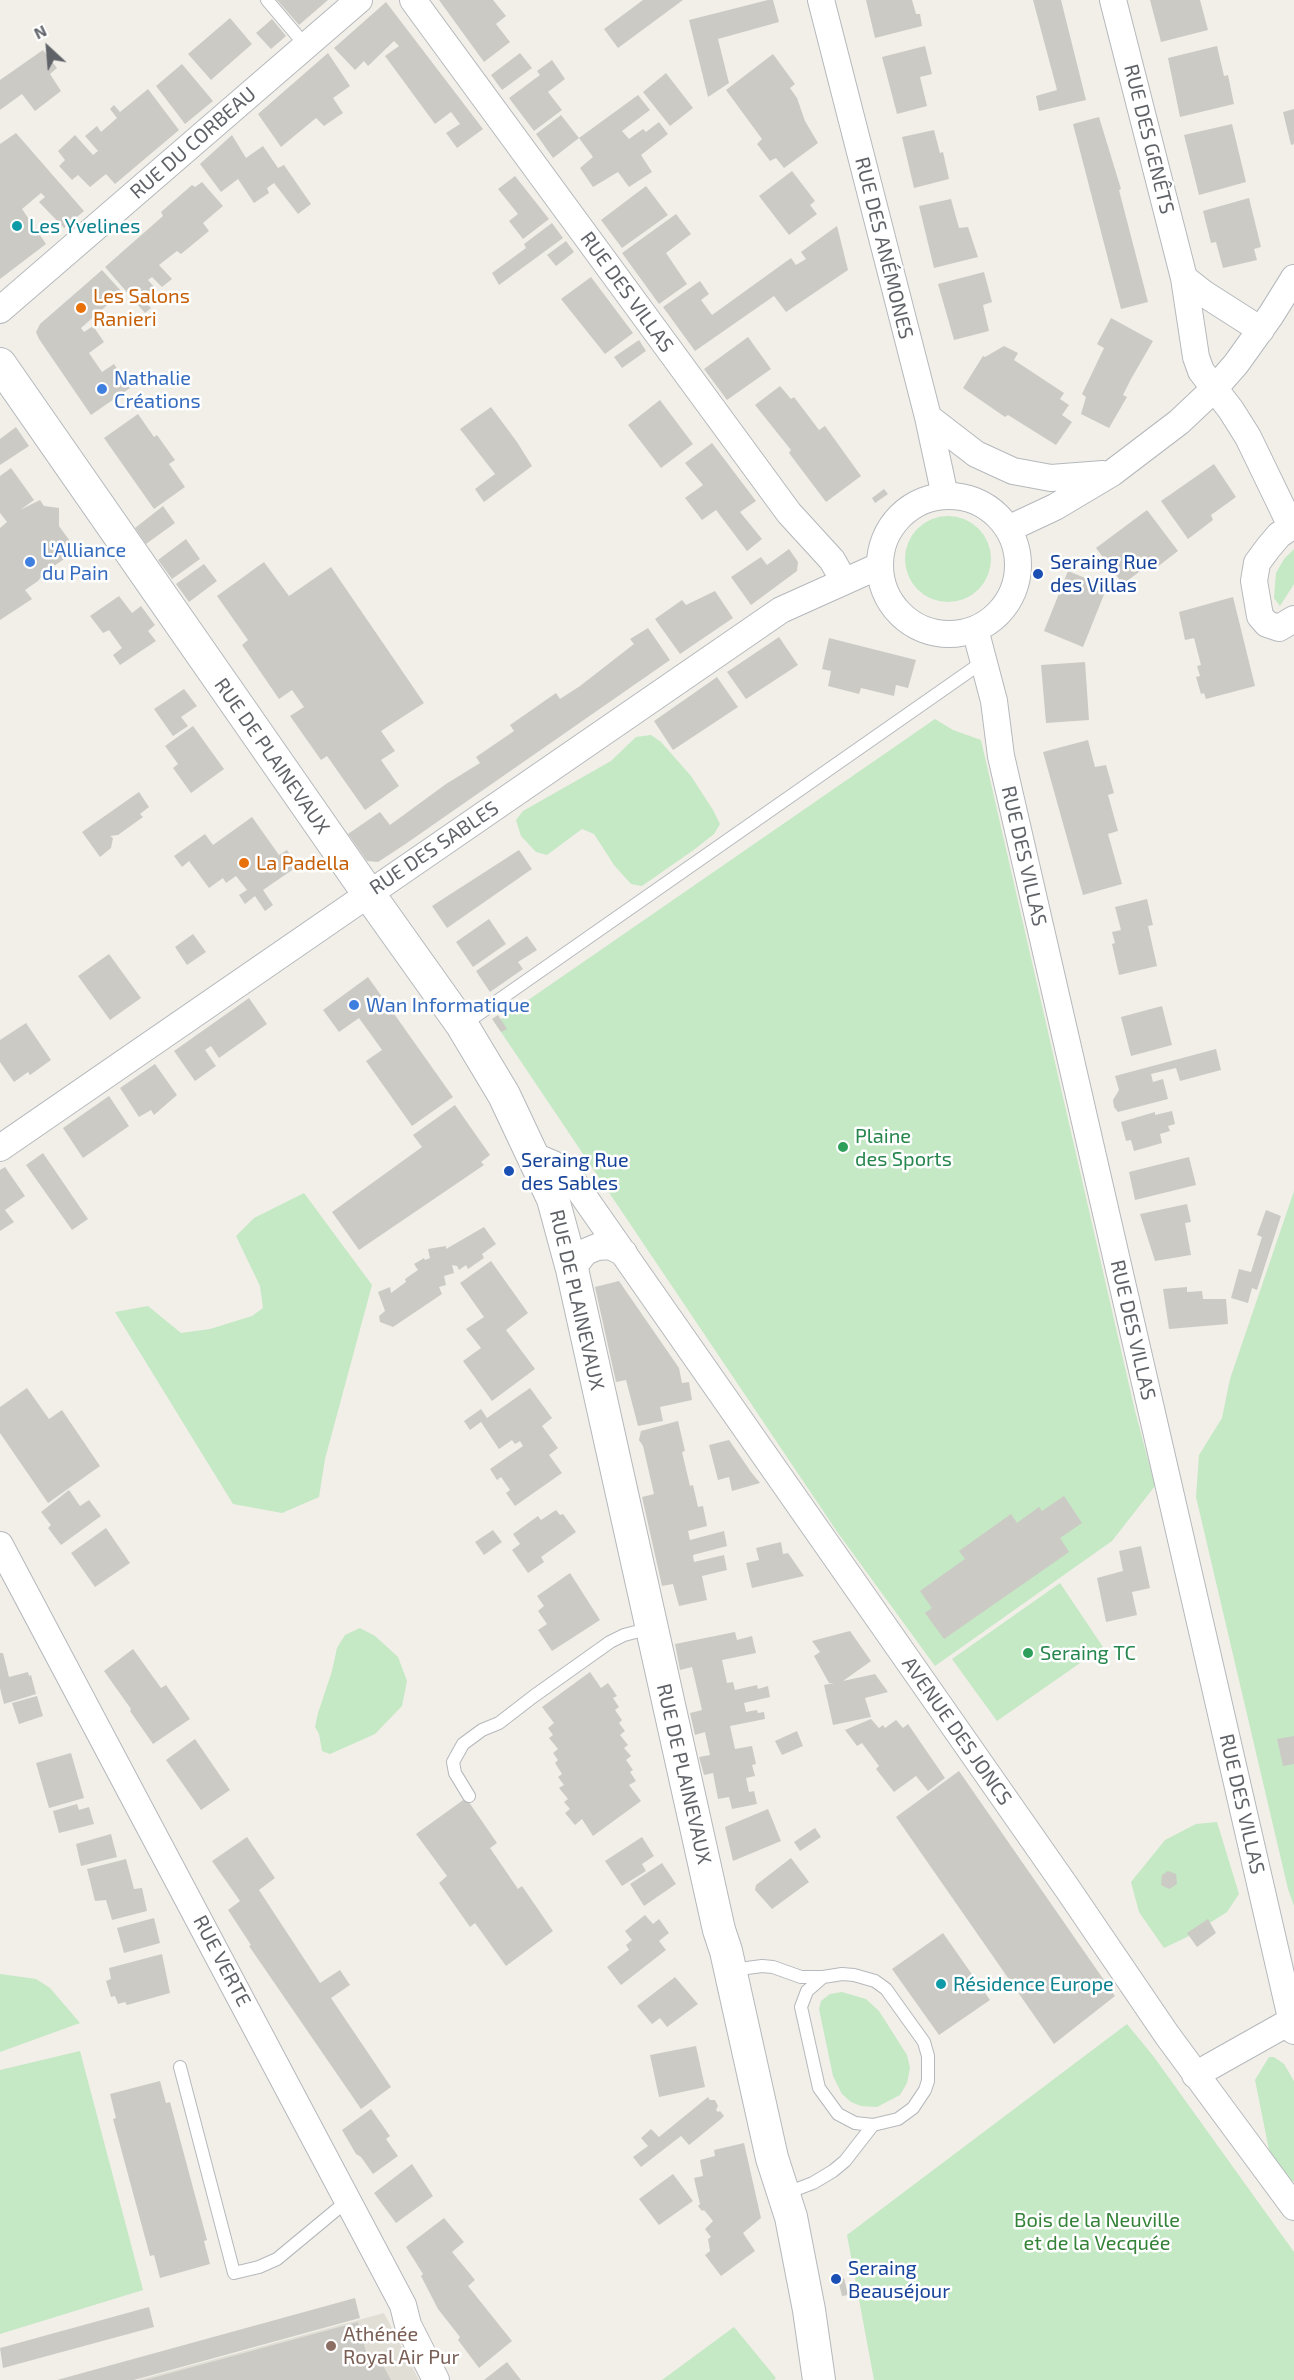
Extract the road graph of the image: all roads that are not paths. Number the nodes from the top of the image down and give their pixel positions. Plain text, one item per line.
1 (267, 0) edge
2 (359, 0) edge
3 (413, 0) edge
4 (821, 0) edge
5 (1113, 0) edge
6 (306, 46) junction
7 (1184, 278) junction
8 (1294, 278) edge
9 (0, 310) edge
10 (1261, 330) junction
11 (0, 364) edge
12 (1214, 389) junction
13 (928, 417) junction
14 (1112, 473) junction
15 (945, 496) junction
16 (1292, 526) edge
17 (1008, 529) junction
18 (879, 566) junction
19 (844, 581) junction
20 (1294, 619) edge
21 (975, 629) junction
22 (984, 661) junction
23 (368, 893) junction
24 (462, 1025) junction
25 (0, 1148) edge
26 (534, 1156) junction
27 (624, 1253) junction
28 (572, 1269) junction
29 (0, 1545) edge
30 (651, 1628) junction
31 (469, 1796) dead end
32 (730, 1970) junction
33 (823, 1977) junction
34 (1292, 2026) edge
35 (180, 2067) dead end
36 (1195, 2075) junction
37 (873, 2125) junction
38 (783, 2195) junction
39 (347, 2201) junction
40 (1294, 2207) edge
41 (436, 2380) edge
42 (819, 2380) edge

1 - 6 lane
2 - 6 street, RUE DU CORBEAU
3 - 19 street, RUE DES VILLAS
4 - 13 street, RUE DES ANÉMONES
5 - 7 street, RUE DES GENÊTS
6 - 9 street, RUE DU CORBEAU
7 - 10 street
7 - 12 street, RUE DES GENÊTS
8 - 10 street
10 - 12 street
11 - 23 street, RUE DE PLAINEVAUX
12 - 14 street
12 - 16 street, RUE DES GENÊTS
13 - 14 street
13 - 15 street, RUE DES ANÉMONES
14 - 17 street
15 - 17 street
15 - 18 street
16 - 20 street
17 - 21 street
18 - 19 street, RUE DES SABLES
18 - 21 street
19 - 23 street, RUE DES SABLES
21 - 22 street, RUE DES VILLAS
22 - 24 lane
22 - 34 street, RUE DES VILLAS
23 - 24 street, RUE DE PLAINEVAUX
23 - 25 street, RUE DES SABLES
24 - 26 street, RUE DE PLAINEVAUX
26 - 27 street, AVENUE DES JONCS
26 - 28 street, RUE DE PLAINEVAUX
27 - 28 street
27 - 36 street, AVENUE DES JONCS
28 - 30 street, RUE DE PLAINEVAUX
29 - 39 street, RUE VERTE
30 - 31 lane
30 - 32 street, RUE DE PLAINEVAUX
32 - 33 lane
32 - 38 street, RUE DE PLAINEVAUX
33 - 37 lane
33 - 37 lane
34 - 36 street
35 - 39 lane
36 - 40 street, AVENUE DES JONCS
37 - 38 lane
38 - 42 street, RUE DE PLAINEVAUX
39 - 41 street, RUE VERTE

